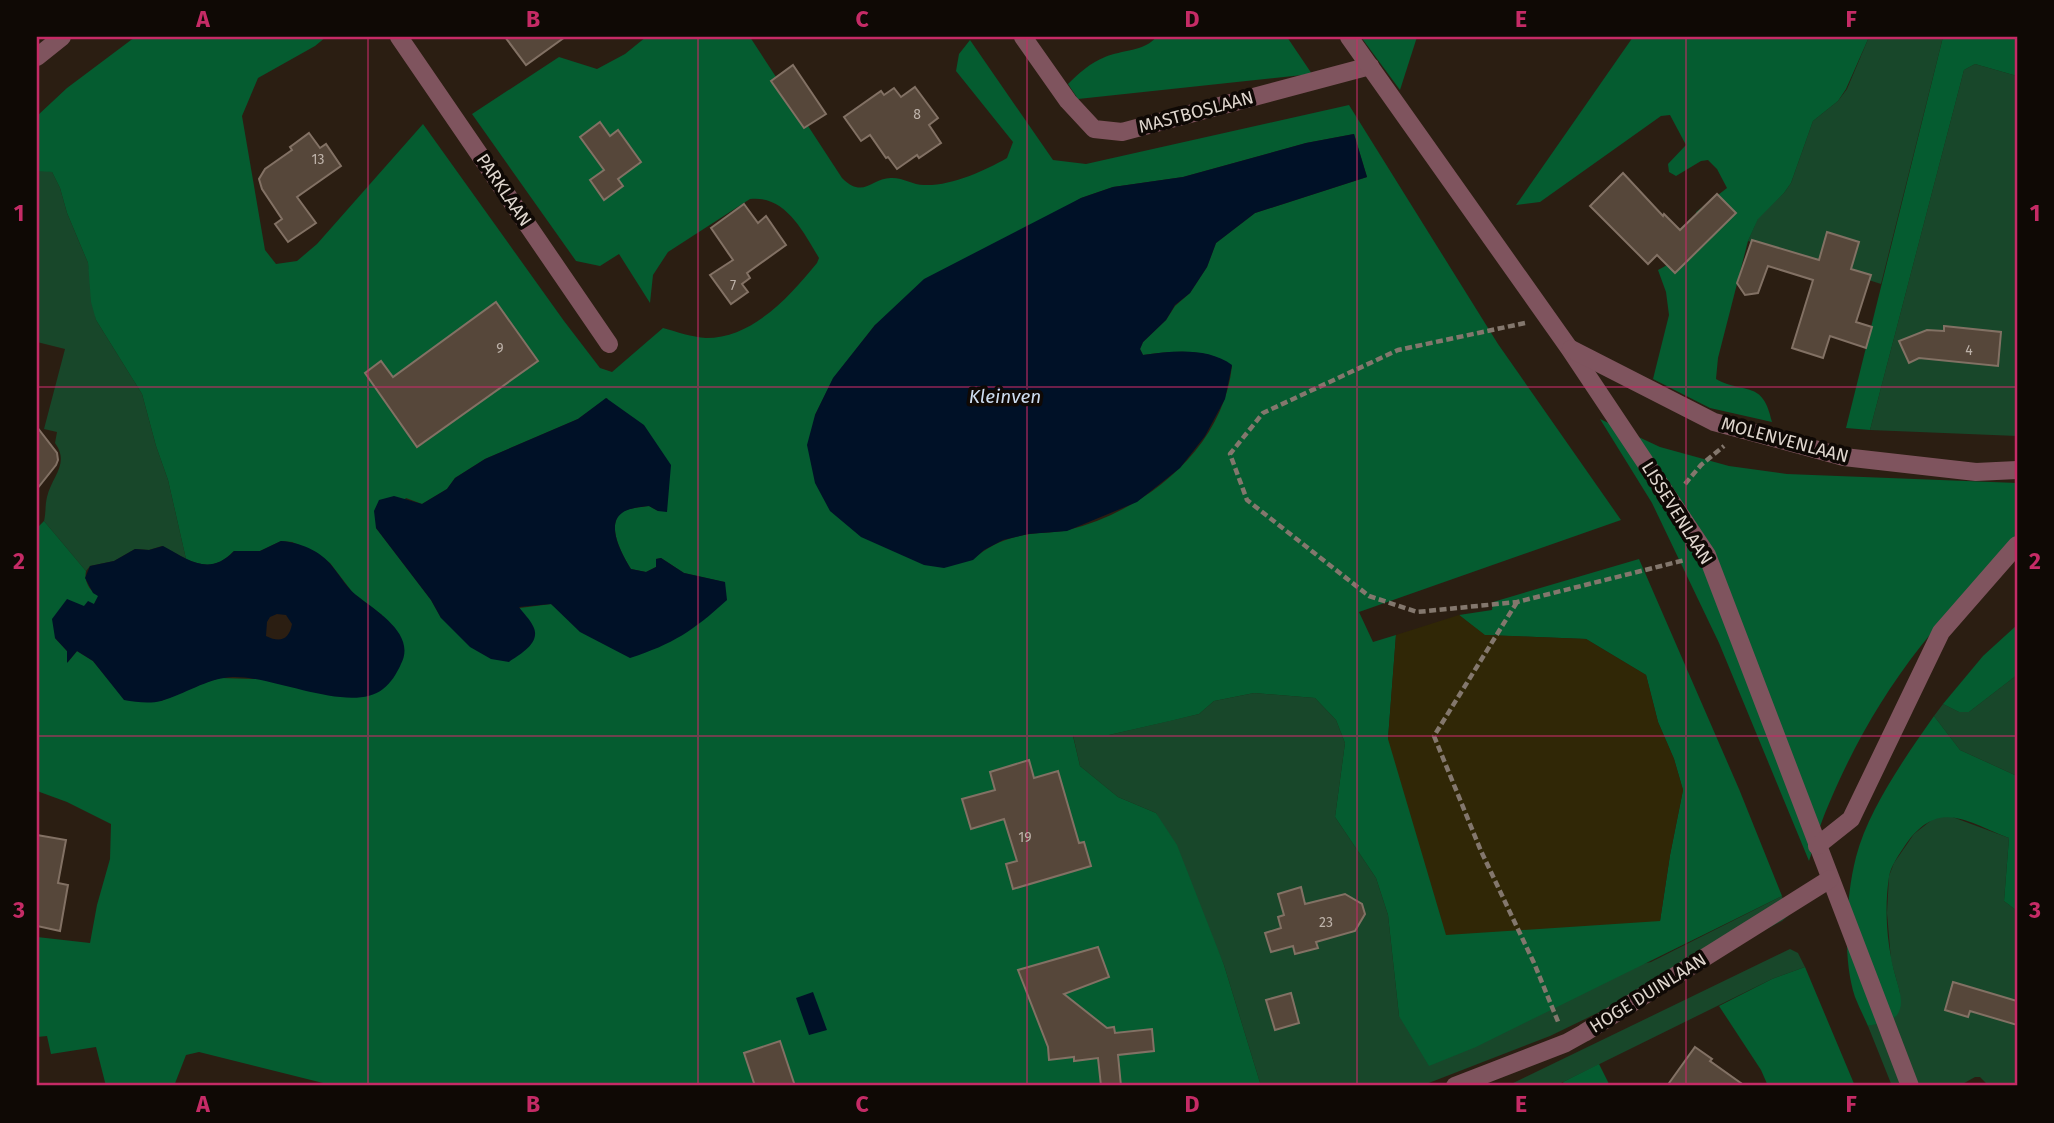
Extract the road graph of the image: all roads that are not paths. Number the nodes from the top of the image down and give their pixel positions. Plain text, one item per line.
1 (62, 37) edge
2 (399, 37) edge
3 (1023, 37) edge
4 (1349, 37) edge
5 (37, 57) edge
6 (1370, 66) junction
7 (609, 344) dead end
8 (1569, 348) junction
9 (2017, 470) edge
10 (2017, 545) edge
11 (1817, 846) junction
12 (1830, 879) junction
13 (1455, 1086) edge
14 (1910, 1086) edge

1 - 5 street
2 - 7 street, PARKLAAN
3 - 6 street, MASTBOSLAAN
4 - 6 street, LISSEVENLAAN
6 - 8 street, LISSEVENLAAN
8 - 9 street, MOLENVENLAAN
8 - 11 street, LISSEVENLAAN
10 - 11 street
11 - 12 street, LISSEVENLAAN
12 - 13 street, HOGE DUINLAAN
12 - 14 street, LISSEVENLAAN

